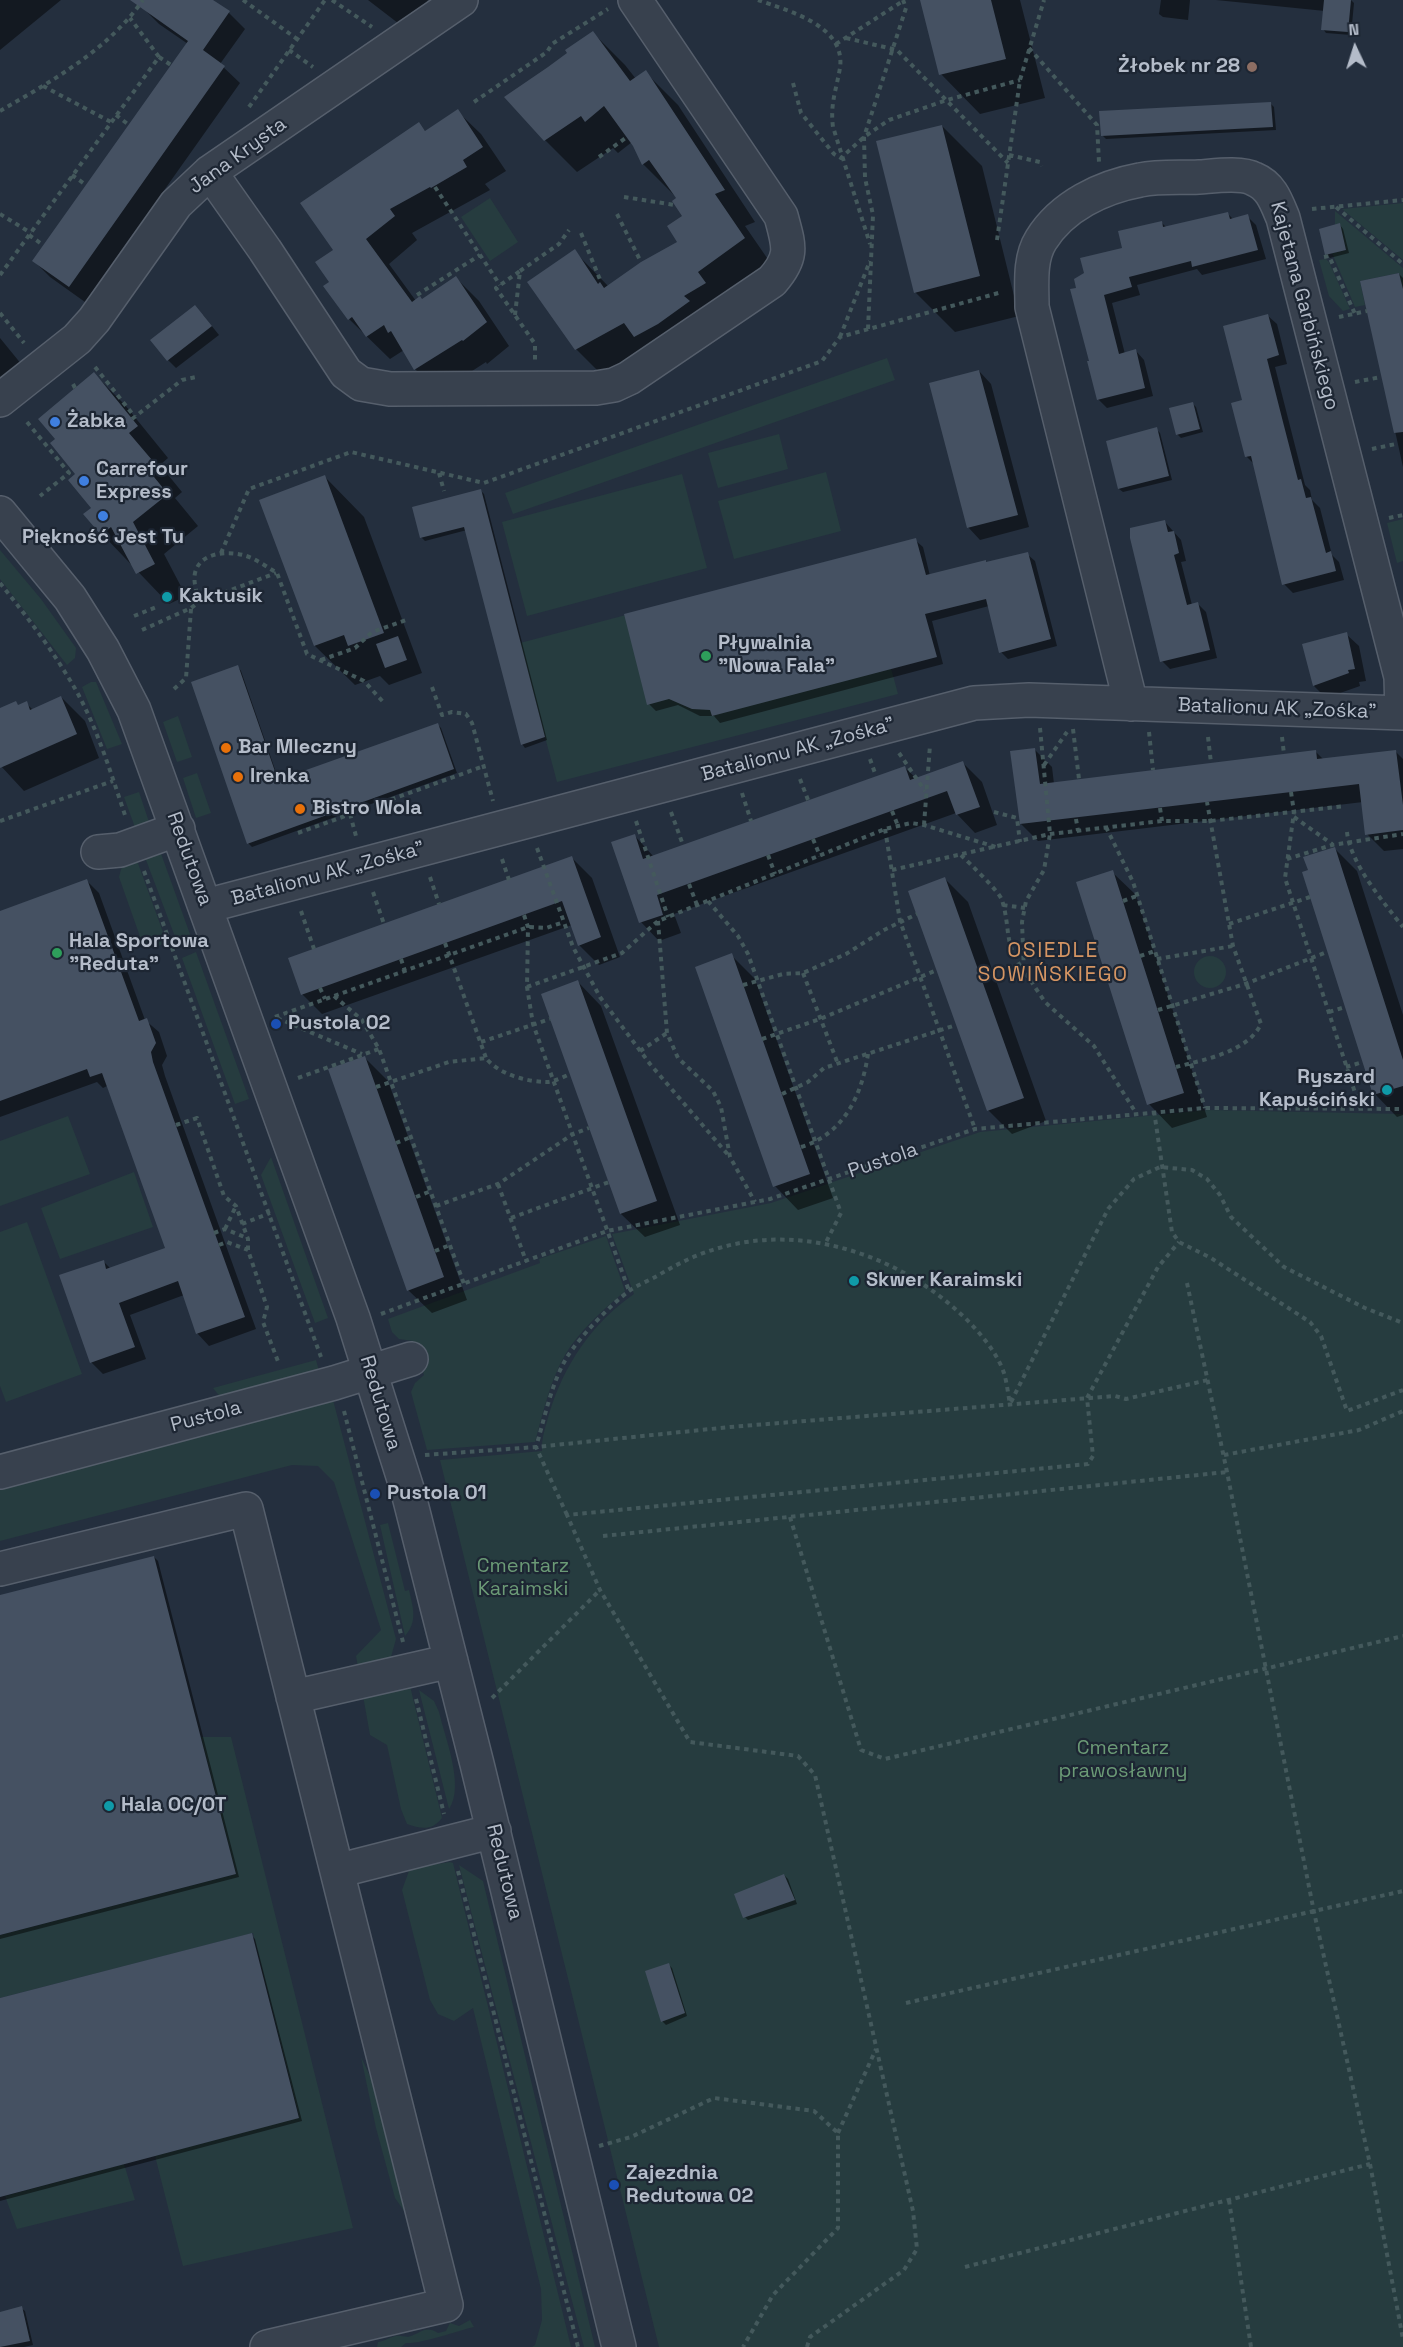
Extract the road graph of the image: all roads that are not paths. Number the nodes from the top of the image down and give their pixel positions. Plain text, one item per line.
1 (461, 0) edge
2 (625, 3) edge
3 (210, 172) junction
4 (0, 400) edge
5 (0, 513) edge
6 (1402, 713) edge
7 (1140, 715) junction
8 (178, 829) junction
9 (98, 852) dead end
10 (206, 906) junction
11 (411, 1359) dead end
12 (371, 1371) junction
13 (0, 1472) edge
14 (0, 1569) edge
15 (451, 1661) junction
16 (293, 1697) junction
17 (494, 1831) junction
18 (337, 1871) junction
19 (267, 2347) edge
20 (619, 2347) edge

1 - 3 street, Jana Krysta
2 - 3 street
3 - 4 street, Jana Krysta
5 - 8 street, Redutowa
6 - 7 street, Batalionu AK „Zośka”
6 - 7 street, Kajetana Garbińskiego
7 - 10 street, Batalionu AK „Zośka”
8 - 9 street
8 - 10 street, Redutowa
10 - 12 street, Redutowa
11 - 12 street, Pustola
12 - 13 street, Pustola
12 - 15 street, Redutowa
14 - 16 street
15 - 16 street
15 - 17 street, Redutowa
16 - 18 street
17 - 18 street
17 - 20 street, Redutowa
18 - 19 street

